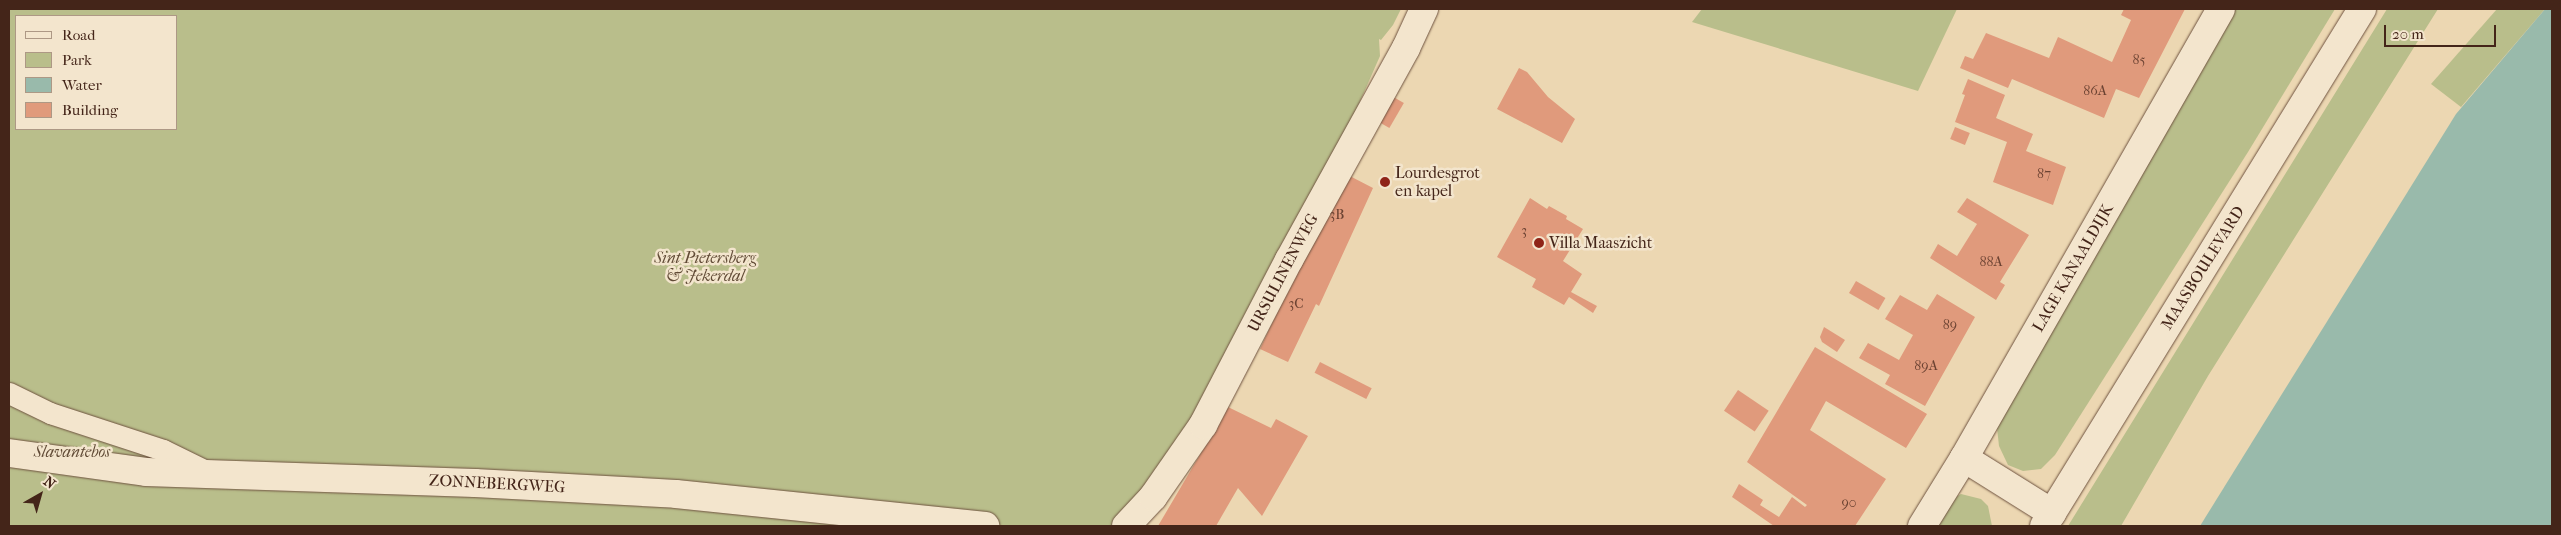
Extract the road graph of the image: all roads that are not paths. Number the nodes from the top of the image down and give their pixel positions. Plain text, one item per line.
1 (1424, 9) edge
2 (2221, 9) edge
3 (2362, 9) edge
4 (9, 393) edge
5 (9, 453) edge
6 (1964, 458) junction
7 (211, 474) junction
8 (2048, 520) edge
9 (985, 526) edge
10 (1126, 526) edge
11 (1922, 526) edge

1 - 10 street, URSULINENWEG
2 - 6 street, LAGE KANAALDIJK
3 - 8 street, MAASBOULEVARD
4 - 7 lane
5 - 7 street, ZONNEBERGWEG
6 - 8 street
6 - 11 street, LAGE KANAALDIJK
7 - 9 street, ZONNEBERGWEG

